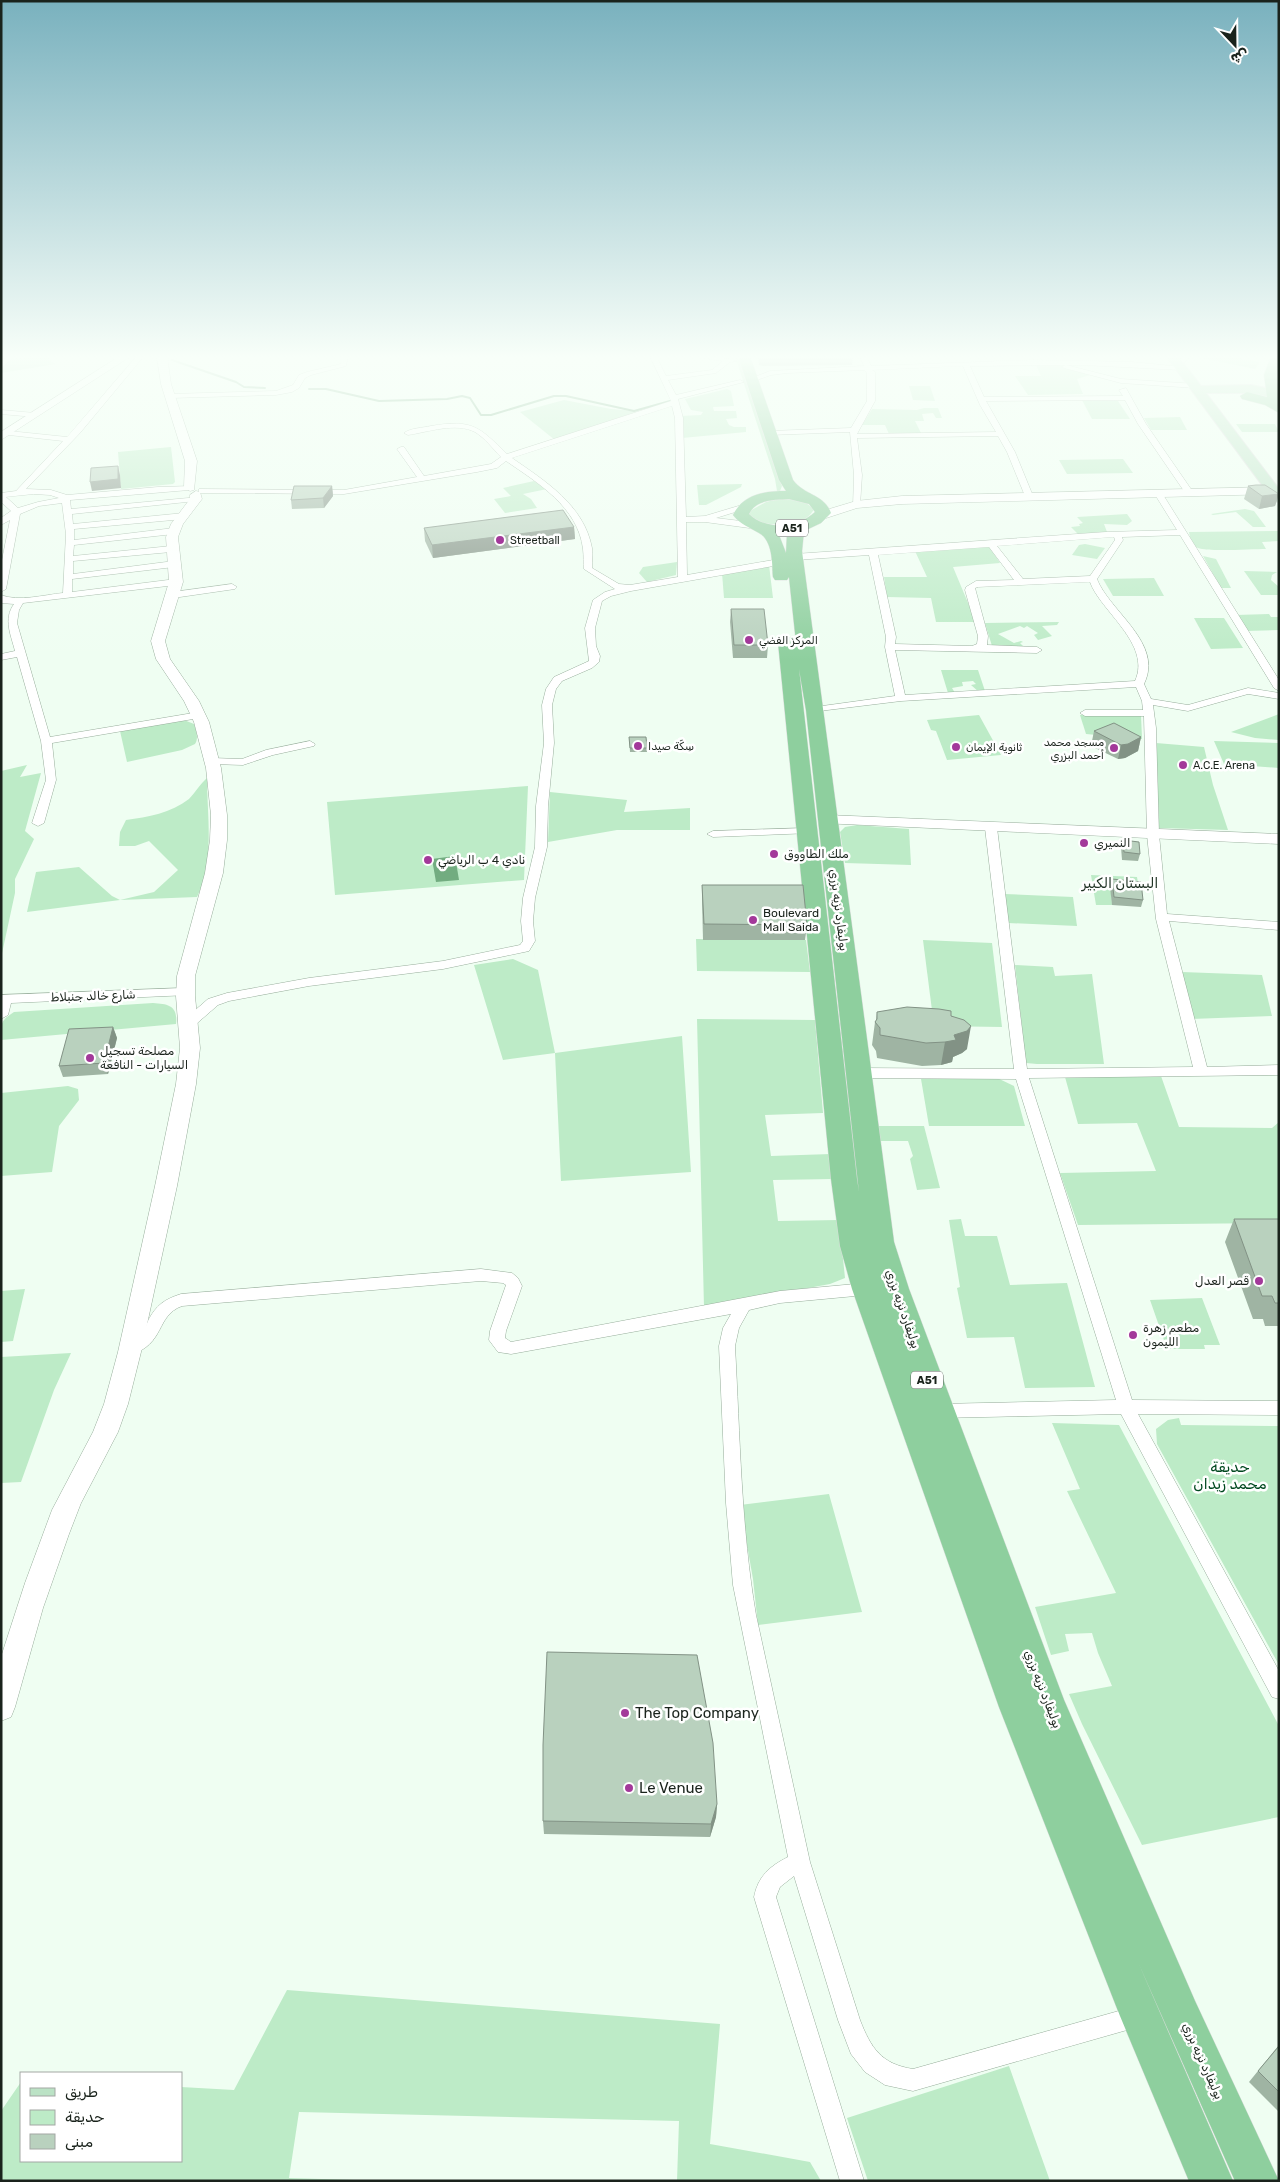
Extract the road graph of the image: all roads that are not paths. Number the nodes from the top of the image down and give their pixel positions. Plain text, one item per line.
1 (51, 458) edge
2 (190, 458) edge
3 (407, 458) edge
4 (505, 458) edge
5 (507, 458) edge
6 (681, 458) edge
7 (778, 458) edge
8 (856, 458) edge
9 (1013, 458) edge
10 (1165, 458) edge
11 (1252, 458) edge
12 (423, 480) junction
13 (771, 483) dead end
14 (195, 489) junction
15 (19, 492) junction
16 (1188, 492) junction
17 (1158, 493) junction
18 (1278, 493) edge
19 (1029, 496) junction
20 (2, 498) edge
21 (66, 499) junction
22 (808, 499) junction
23 (856, 503) junction
24 (16, 511) junction
25 (68, 512) junction
26 (756, 515) junction
27 (184, 516) junction
28 (705, 519) junction
29 (682, 520) junction
30 (809, 522) junction
31 (1, 523) edge
32 (69, 527) junction
33 (174, 531) junction
34 (1183, 532) junction
35 (1117, 535) junction
36 (70, 543) junction
37 (992, 545) junction
38 (873, 553) junction
39 (173, 556) junction
40 (69, 559) junction
41 (787, 560) junction
42 (67, 576) junction
43 (682, 579) junction
44 (1093, 579) junction
45 (1020, 581) junction
46 (232, 587) dead end
47 (175, 588) junction
48 (630, 588) junction
49 (1, 589) edge
50 (67, 595) junction
51 (1, 598) edge
52 (20, 601) junction
53 (890, 647) junction
54 (979, 648) junction
55 (1037, 650) dead end
56 (22, 653) junction
57 (1, 657) edge
58 (1139, 684) junction
59 (1279, 688) edge
60 (1279, 696) edge
61 (901, 698) junction
62 (1147, 701) junction
63 (815, 710) junction
64 (1085, 713) dead end
65 (1148, 713) junction
66 (199, 715) junction
67 (46, 741) junction
68 (310, 744) dead end
69 (211, 761) junction
70 (38, 823) dead end
71 (817, 825) junction
72 (991, 828) junction
73 (713, 834) dead end
74 (1153, 835) junction
75 (1279, 839) edge
76 (1162, 917) junction
77 (1279, 926) edge
78 (184, 992) junction
79 (4, 999) edge
80 (1, 1015) edge
81 (190, 1022) junction
82 (1279, 1070) edge
83 (1201, 1071) junction
84 (858, 1073) junction
85 (1021, 1074) junction
86 (866, 1289) junction
87 (744, 1305) junction
88 (130, 1349) junction
89 (1126, 1406) junction
90 (1279, 1408) edge
91 (938, 1411) junction
92 (1279, 1690) edge
93 (1, 1707) edge
94 (800, 1862) junction
95 (1140, 2016) junction
96 (852, 2181) edge
97 (1210, 2181) edge
98 (1257, 2181) edge

1 - 15 street
2 - 14 main road
3 - 12 street
4 - 12 street
5 - 48 street
6 - 29 street
7 - 22 highway, A51
8 - 23 street
9 - 19 street
10 - 16 street
11 - 18 main road
12 - 14 street
13 - 26 highway
14 - 21 street
14 - 25 street
14 - 27 main road
15 - 20 street
15 - 21 street
16 - 17 main road
16 - 18 main road
17 - 19 main road
17 - 34 street
19 - 23 main road
20 - 24 street
21 - 24 street
21 - 25 street
22 - 23 main road
22 - 26 highway
22 - 30 highway, A51
23 - 30 main road
24 - 31 street
24 - 49 street
25 - 32 street
26 - 28 street
26 - 28 street
26 - 30 highway, A51
26 - 41 highway, بوليفارد نزيه بزري / A51
27 - 32 street
27 - 33 main road
28 - 29 street
29 - 43 street
30 - 41 highway, بوليفارد نزيه بزري / A51
32 - 36 street
33 - 36 street
33 - 39 main road
34 - 35 street
34 - 59 street
35 - 37 street
35 - 44 street
36 - 40 street
37 - 38 street
37 - 45 street
38 - 41 street
38 - 53 street
39 - 40 street
39 - 42 street
39 - 47 main road
40 - 42 street
41 - 43 street
41 - 63 highway, بوليفارد نزيه بزري / A51
41 - 71 highway, بوليفارد نزيه بزري / A51
42 - 50 street
43 - 48 street
44 - 45 street
44 - 58 street
45 - 54 street
46 - 47 street
47 - 50 street
47 - 66 main road
48 - 81 street
50 - 52 street
51 - 52 street
52 - 56 street
53 - 54 street
53 - 61 street
54 - 55 street
56 - 57 street
56 - 67 street
58 - 61 street
58 - 62 street
60 - 62 street
61 - 63 street
62 - 65 street
63 - 71 highway, بوليفارد نزيه بزري / A51
64 - 65 street
65 - 74 street
66 - 67 street
66 - 69 main road
67 - 70 street
68 - 69 street
69 - 78 main road
71 - 72 main road
71 - 73 street
71 - 84 highway, بوليفارد نزيه بزري / A51
71 - 86 highway, بوليفارد نزيه بزري / A51
72 - 74 main road
72 - 85 street
74 - 75 main road
74 - 76 street
76 - 77 street
76 - 83 street
78 - 79 street, شارع خالد جنبلاط
78 - 81 main road
79 - 80 street
81 - 88 main road
82 - 83 street
83 - 85 street
84 - 85 street
84 - 91 highway, بوليفارد نزيه بزري / A51
85 - 89 street
86 - 87 street
86 - 95 highway, بوليفارد نزيه بزري / A51
87 - 88 street
87 - 94 street
88 - 93 main road
89 - 90 street
89 - 91 street
89 - 92 street
91 - 98 highway, بوليفارد نزيه بزري / A51
94 - 95 street
94 - 96 street
95 - 97 highway, بوليفارد نزيه بزري / A51

